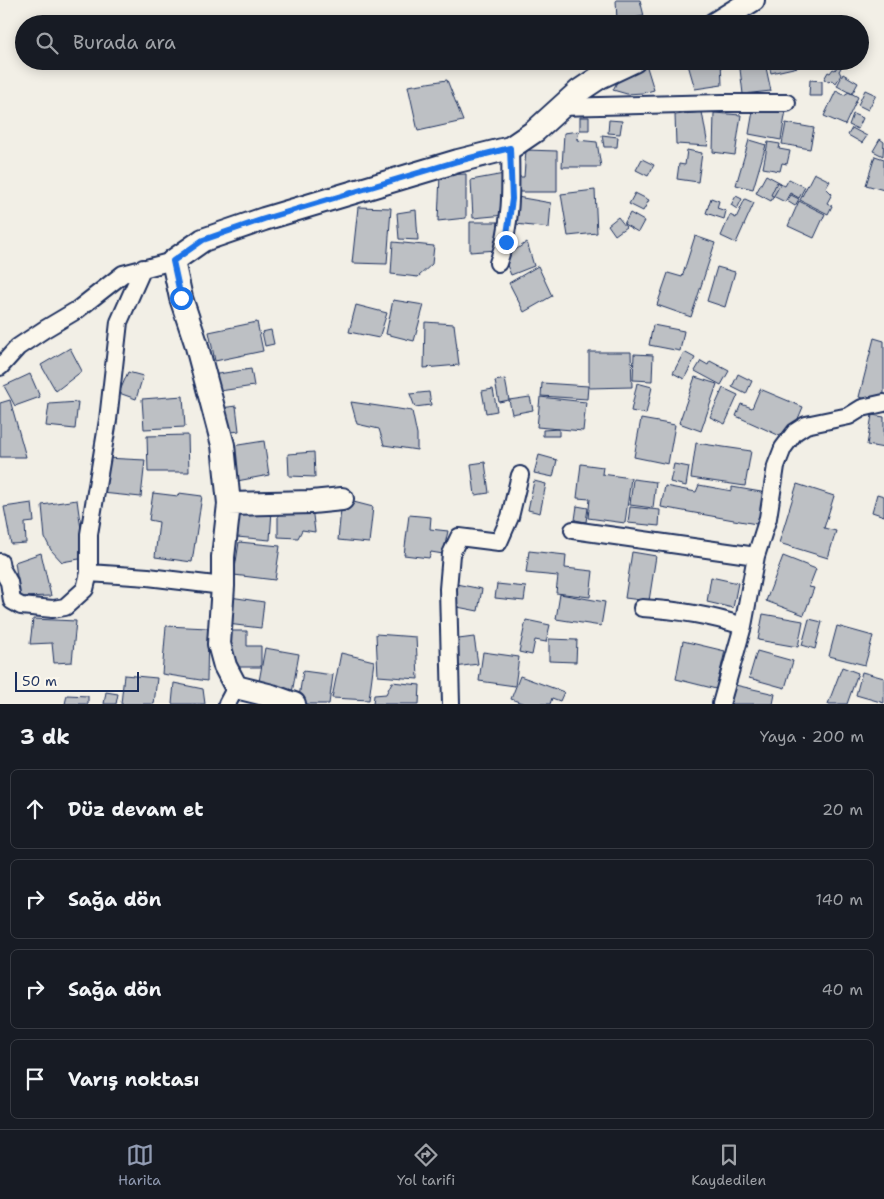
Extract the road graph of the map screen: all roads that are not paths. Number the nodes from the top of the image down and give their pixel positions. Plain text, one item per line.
1 (753, 0) edge
2 (729, 15) edge
3 (614, 70) edge
4 (787, 103) dead end
5 (560, 107) junction
6 (510, 148) junction
7 (173, 261) junction
8 (498, 263) dead end
9 (143, 268) junction
10 (0, 367) edge
11 (884, 403) edge
12 (520, 476) dead end
13 (342, 499) dead end
14 (229, 504) junction
15 (573, 530) dead end
16 (756, 556) junction
17 (0, 562) edge
18 (89, 573) junction
19 (224, 586) junction
20 (642, 608) dead end
21 (743, 626) junction
22 (232, 696) edge
23 (294, 704) edge
24 (451, 704) edge
25 (721, 704) edge

1 - 2 main road
3 - 5 main road
4 - 5 street
5 - 6 main road
6 - 7 main road
6 - 8 street
7 - 9 street
7 - 14 main road
9 - 10 street
9 - 18 street
11 - 16 street
12 - 24 street
13 - 14 main road
14 - 19 main road
15 - 16 street
16 - 21 street
17 - 18 street
18 - 19 street
19 - 22 main road
20 - 21 street
21 - 25 street
22 - 23 main road

